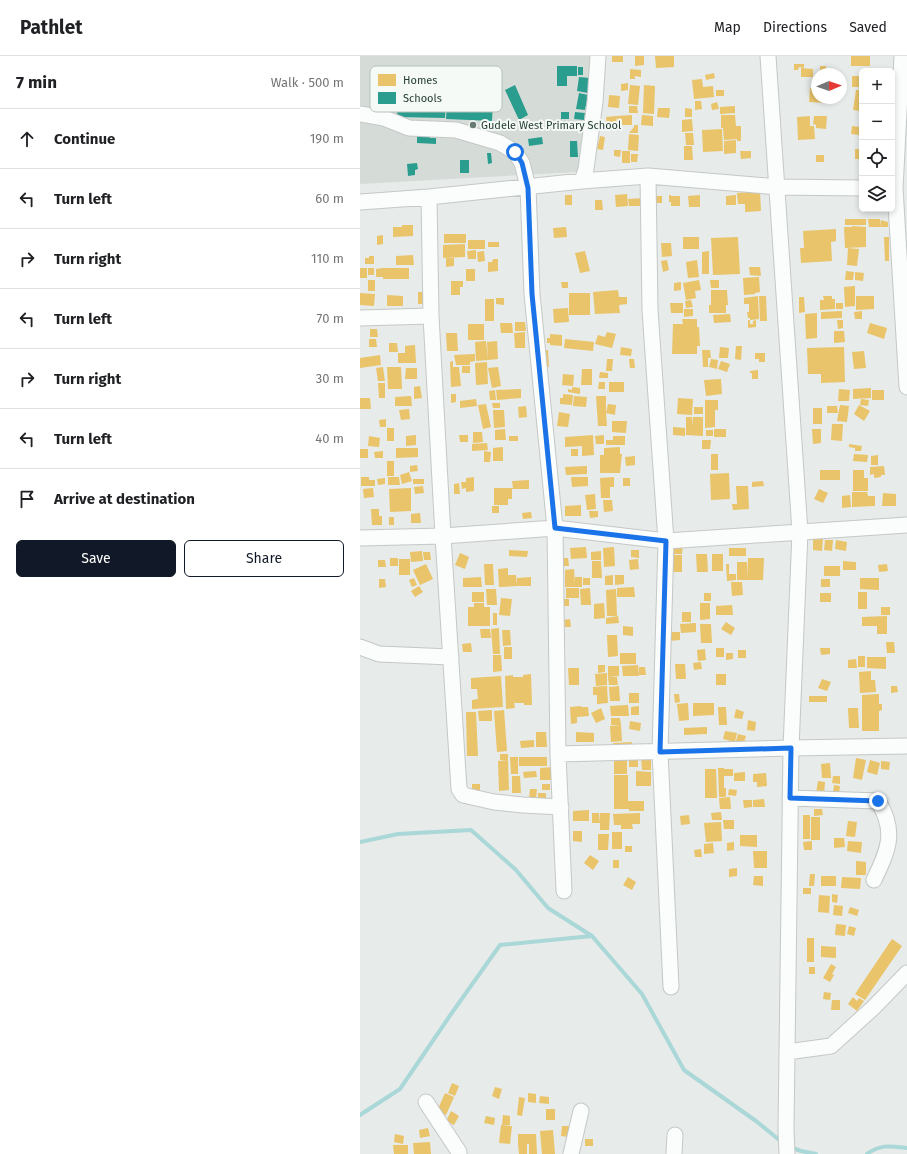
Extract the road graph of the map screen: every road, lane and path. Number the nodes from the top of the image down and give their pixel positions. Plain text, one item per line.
1 (598, 56) edge
2 (768, 56) edge
3 (902, 56) edge
4 (360, 114) edge
5 (648, 176) junction
6 (582, 181) junction
7 (778, 187) junction
8 (528, 188) junction
9 (859, 188) edge
10 (898, 188) edge
11 (429, 198) junction
12 (360, 202) edge
13 (431, 316) junction
14 (360, 318) edge
15 (907, 387) edge
16 (907, 525) edge
17 (555, 528) junction
18 (800, 532) junction
19 (443, 536) junction
20 (360, 538) edge
21 (666, 541) junction
22 (360, 647) edge
23 (451, 657) junction
24 (907, 746) edge
25 (791, 748) junction
26 (660, 752) junction
27 (558, 754) junction
28 (790, 798) junction
29 (561, 807) junction
30 (874, 880) dead end
31 (564, 891) dead end
32 (907, 973) edge
33 (671, 987) dead end
34 (787, 1052) junction
35 (426, 1102) dead end
36 (581, 1111) dead end
37 (675, 1135) dead end
38 (459, 1154) edge
39 (571, 1154) edge
40 (674, 1154) edge
41 (787, 1154) edge

1 - 6 street
2 - 7 street
3 - 10 street
4 - 8 street
5 - 6 street
5 - 7 street
5 - 21 street
6 - 8 street
7 - 9 street
7 - 18 street
8 - 11 street
8 - 17 street
10 - 15 street
11 - 12 street
11 - 13 street
13 - 14 street
13 - 19 street
16 - 18 street
17 - 19 street
17 - 21 street
17 - 27 street
18 - 21 street
18 - 25 street
19 - 20 street
19 - 23 street
21 - 26 street
22 - 23 street
23 - 29 street
24 - 25 street
25 - 26 street
25 - 28 street
26 - 27 street
26 - 33 street
27 - 29 street
28 - 30 street
28 - 34 street
29 - 31 street
32 - 34 street
34 - 41 street
35 - 38 street
36 - 39 street
37 - 40 street

